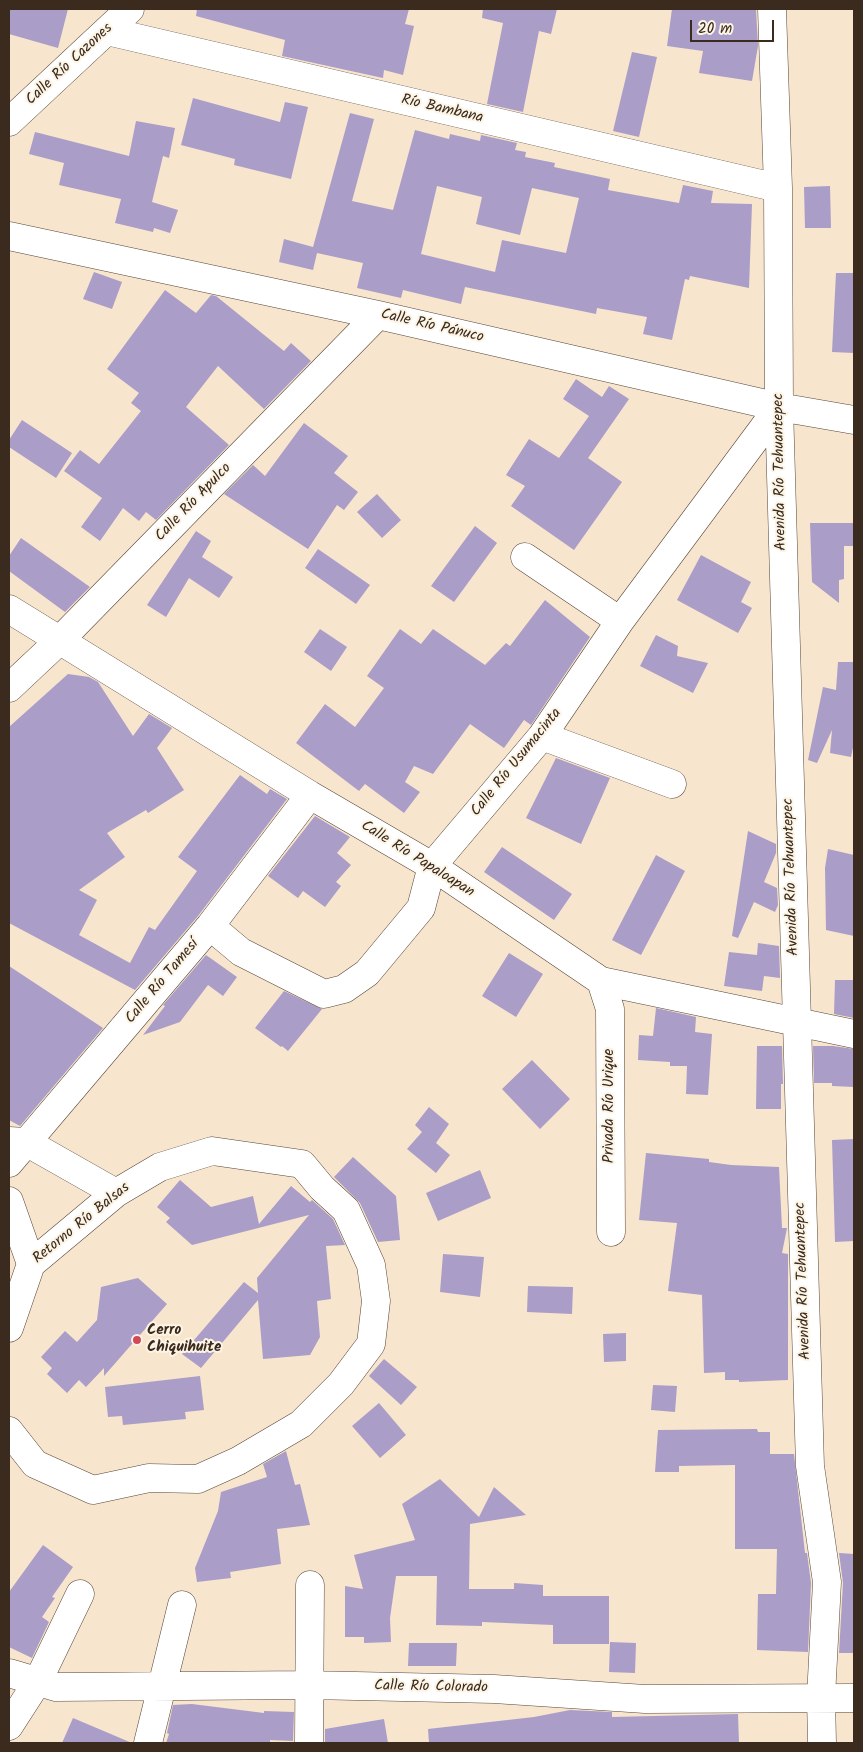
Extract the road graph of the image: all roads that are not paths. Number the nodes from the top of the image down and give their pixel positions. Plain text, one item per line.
1 (130, 9) edge
2 (772, 9) edge
3 (107, 31) junction
4 (9, 122) edge
5 (778, 188) junction
6 (9, 236) edge
7 (378, 315) junction
8 (779, 407) junction
9 (854, 420) edge
10 (526, 557) dead end
11 (9, 609) edge
12 (620, 621) junction
13 (59, 640) junction
14 (9, 688) edge
15 (542, 736) junction
16 (672, 784) dead end
17 (310, 795) junction
18 (432, 866) junction
19 (210, 926) junction
20 (601, 981) junction
21 (796, 1020) junction
22 (854, 1034) edge
23 (17, 1142) edge
24 (9, 1163) edge
25 (116, 1193) junction
26 (9, 1201) edge
27 (610, 1232) dead end
28 (31, 1264) junction
29 (9, 1328) edge
30 (9, 1431) edge
31 (310, 1585) dead end
32 (80, 1594) dead end
33 (182, 1604) dead end
34 (9, 1673) edge
35 (38, 1681) junction
36 (309, 1685) junction
37 (163, 1686) junction
38 (821, 1697) junction
39 (854, 1698) edge
40 (9, 1726) edge
41 (148, 1743) edge
42 (309, 1743) edge
43 (822, 1743) edge

1 - 3 street, Calle Río Cazones
2 - 5 street, Avenida Río Tehuantepec
3 - 4 street, Calle Río Cazones
3 - 5 street, Río Bambana
5 - 8 street, Avenida Río Tehuantepec
6 - 7 street, Calle Río Pánuco
7 - 8 street, Calle Río Pánuco
7 - 13 street, Calle Río Apulco
8 - 9 street, Calle Río Pánuco
8 - 12 street, Calle Río Usumacinta
8 - 21 street, Avenida Río Tehuantepec
10 - 12 street
11 - 13 street, Calle Río Papaloapan
12 - 15 street, Calle Río Usumacinta
13 - 14 street, Calle Río Apulco
13 - 17 street, Calle Río Papaloapan
15 - 16 street
15 - 18 street, Calle Río Usumacinta
17 - 18 street, Calle Río Papaloapan
17 - 19 street, Calle Río Tamesí
18 - 19 street, Calle Río Usumacinta
18 - 20 street, Calle Río Papaloapan
19 - 23 street, Calle Río Tamesí
20 - 21 street, Calle Río Papaloapan
20 - 27 street, Privada Río Urique
21 - 22 street, Calle Río Papaloapan
21 - 38 street, Avenida Río Tehuantepec
23 - 24 street, Calle Río Tamesí
23 - 25 street
25 - 28 street, Retorno Río Balsas
25 - 30 street, Retorno Río Balsas
26 - 28 street
28 - 29 street, Retorno Río Balsas
31 - 36 street
32 - 35 street
33 - 37 street
34 - 35 street, Calle Río Colorado
35 - 37 street, Calle Río Colorado
35 - 40 street
36 - 37 street, Calle Río Colorado
36 - 38 street, Calle Río Colorado
36 - 42 street
37 - 41 street
38 - 39 street, Calle Río Colorado
38 - 43 street, Avenida Río Tehuantepec

